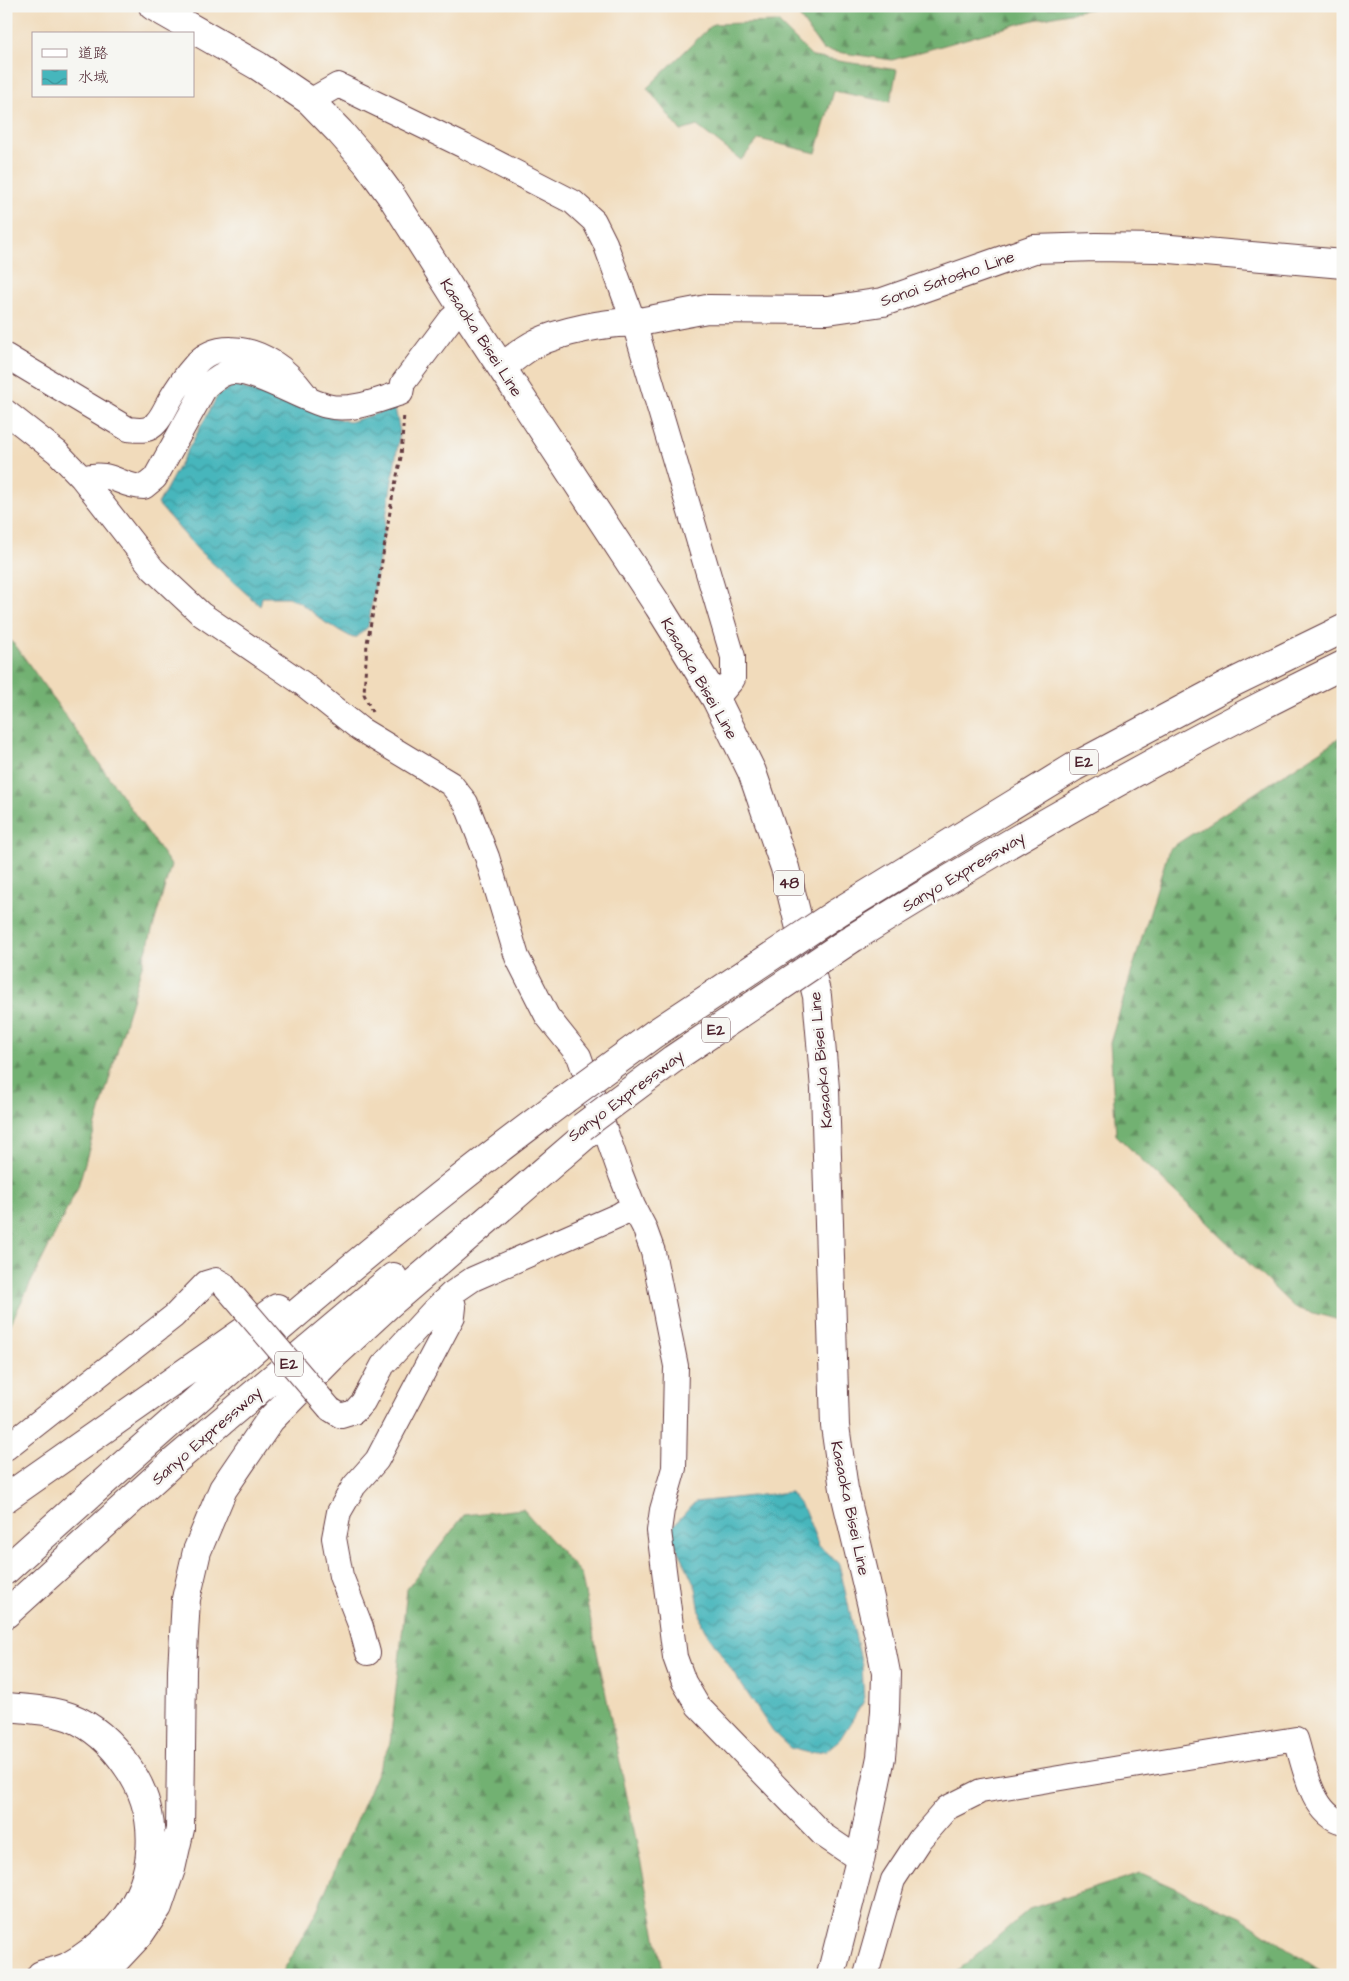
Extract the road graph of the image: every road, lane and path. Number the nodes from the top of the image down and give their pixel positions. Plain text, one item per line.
1 (153, 6) edge
2 (310, 101) junction
3 (1343, 264) edge
4 (463, 310) junction
5 (634, 323) junction
6 (6, 356) edge
7 (502, 367) junction
8 (401, 393) junction
9 (308, 398) junction
10 (6, 412) edge
11 (82, 478) junction
12 (1343, 629) edge
13 (1343, 665) edge
14 (716, 699) junction
15 (373, 714) dead end
16 (584, 1130) junction
17 (453, 1185) junction
18 (633, 1206) junction
19 (451, 1294) junction
20 (6, 1448) edge
21 (6, 1498) edge
22 (6, 1570) edge
23 (6, 1614) edge
24 (368, 1653) dead end
25 (6, 1707) edge
26 (1343, 1822) edge
27 (860, 1860) junction
28 (41, 1975) edge
29 (94, 1975) edge
30 (831, 1975) edge
31 (866, 1975) edge

1 - 2 main road, Kasaoka Bisei Line / 48
2 - 4 main road, Kasaoka Bisei Line / 48
2 - 5 street
3 - 5 main road, Sonoi Satosho Line
4 - 7 main road, Kasaoka Bisei Line / 48
4 - 8 street
5 - 7 main road, Sonoi Satosho Line
5 - 14 street
6 - 9 street
7 - 14 main road, Kasaoka Bisei Line / 48
8 - 9 street
8 - 15 path
9 - 11 street
10 - 11 street
11 - 18 street
12 - 17 main road, Sanyo Expressway / E2, bridge
13 - 16 main road, Sanyo Expressway / E2, bridge
14 - 27 main road, Kasaoka Bisei Line / 48
16 - 23 main road, Sanyo Expressway / E2
16 - 29 main road
17 - 21 main road
17 - 22 main road, Sanyo Expressway / E2
18 - 19 street
18 - 27 street
19 - 20 street, bridge
19 - 24 street
25 - 28 main road
26 - 31 street
27 - 30 main road, Kasaoka Bisei Line / 48

